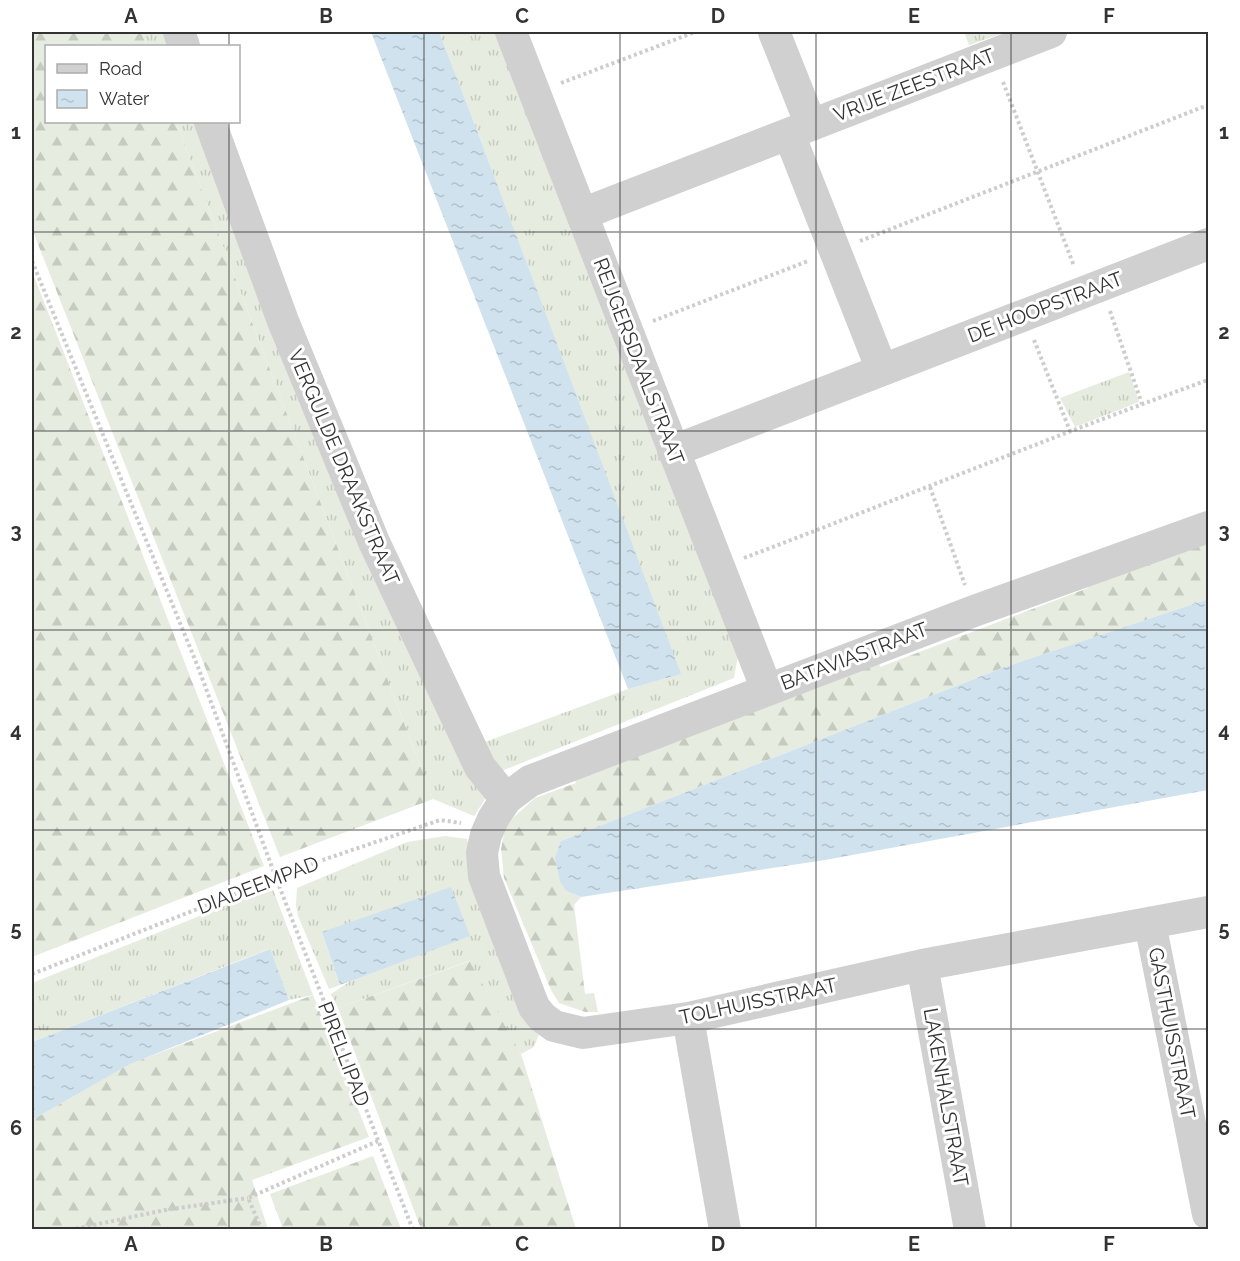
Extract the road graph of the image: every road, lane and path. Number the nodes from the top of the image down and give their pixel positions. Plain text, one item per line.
1 (511, 32) edge
2 (695, 32) edge
3 (774, 32) edge
4 (1051, 32) edge
5 (993, 54) junction
6 (535, 93) junction
7 (1209, 105) edge
8 (210, 123) edge
9 (800, 129) junction
10 (1038, 172) junction
11 (582, 214) junction
12 (1209, 244) edge
13 (835, 250) junction
14 (32, 261) edge
15 (1092, 288) junction
16 (1024, 315) junction
17 (627, 330) junction
18 (882, 370) junction
19 (1209, 380) edge
20 (1142, 404) junction
21 (1070, 431) junction
22 (673, 451) junction
23 (930, 487) junction
24 (1209, 526) edge
25 (719, 567) junction
26 (974, 610) junction
27 (767, 690) junction
28 (506, 799) junction
29 (486, 835) junction
30 (276, 878) junction
31 (1209, 912) edge
32 (1150, 923) junction
33 (922, 965) junction
34 (32, 974) edge
35 (688, 1018) junction
36 (378, 1141) junction
37 (248, 1198) junction
38 (1209, 1214) edge
39 (70, 1230) edge
40 (262, 1230) edge
41 (413, 1230) edge
42 (725, 1230) edge
43 (970, 1230) edge

1 - 6 street, REIJGERSDAALSTRAAT
2 - 6 path
3 - 9 street, VRIJE ZEESTRAAT
4 - 5 street, VRIJE ZEESTRAAT
5 - 9 street, VRIJE ZEESTRAAT
5 - 10 path
6 - 11 street, REIJGERSDAALSTRAAT
7 - 10 path
8 - 28 street, VERGULDE DRAAKSTRAAT
9 - 11 street, VRIJE ZEESTRAAT
9 - 13 street
10 - 13 path
10 - 15 path
11 - 17 street, REIJGERSDAALSTRAAT
12 - 15 street, DE HOOPSTRAAT
13 - 17 path
13 - 18 street
14 - 30 path, PIRELLIPAD
15 - 16 street, DE HOOPSTRAAT
15 - 20 path
16 - 18 street, DE HOOPSTRAAT
16 - 21 path
17 - 22 street, REIJGERSDAALSTRAAT
18 - 22 street, DE HOOPSTRAAT
19 - 20 path
20 - 21 path
21 - 23 path
22 - 25 street, REIJGERSDAALSTRAAT
23 - 25 path
23 - 26 path
24 - 26 street, BATAVIASTRAAT
25 - 27 street, REIJGERSDAALSTRAAT
26 - 27 street, BATAVIASTRAAT
27 - 28 street, BATAVIASTRAAT
28 - 29 street, TOLHUISSTRAAT
29 - 30 path, DIADEEMPAD
29 - 35 street, TOLHUISSTRAAT
30 - 34 path, DIADEEMPAD
30 - 36 path, PIRELLIPAD
31 - 32 street, TOLHUISSTRAAT
32 - 33 street, TOLHUISSTRAAT
32 - 38 street, GASTHUISSTRAAT
33 - 35 street, TOLHUISSTRAAT
33 - 43 street, LAKENHALSTRAAT
35 - 42 street
36 - 37 path
36 - 41 path, PIRELLIPAD
37 - 39 path
37 - 40 path

